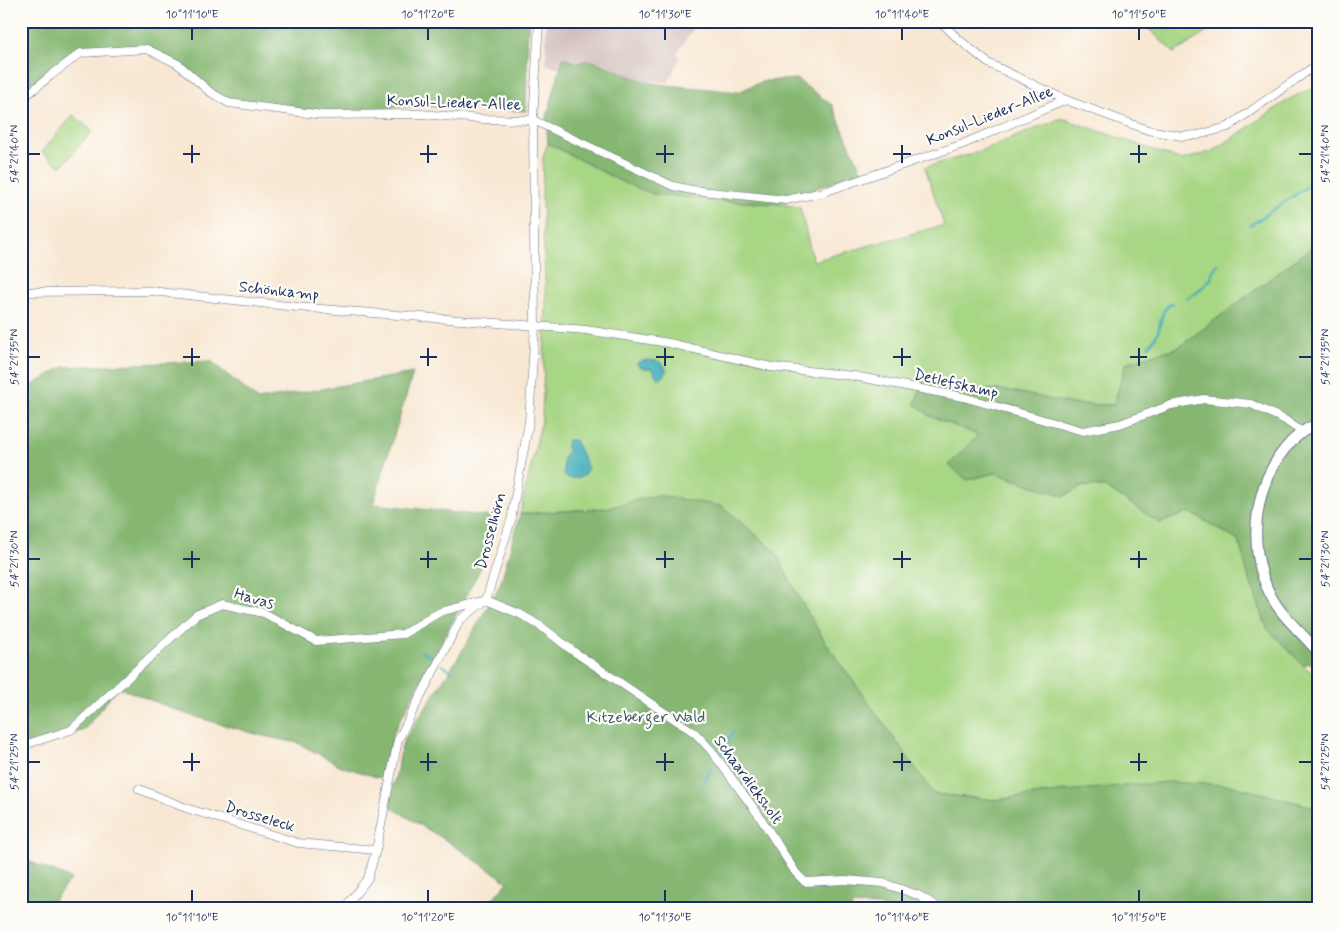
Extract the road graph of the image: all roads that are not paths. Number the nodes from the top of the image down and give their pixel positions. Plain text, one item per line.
1 (539, 21) edge
2 (940, 21) edge
3 (1318, 67) edge
4 (21, 100) edge
5 (1066, 100) junction
6 (533, 120) junction
7 (21, 292) edge
8 (535, 326) junction
9 (1318, 423) edge
10 (1302, 432) junction
11 (486, 600) junction
12 (1318, 652) edge
13 (21, 746) edge
14 (139, 789) dead end
15 (376, 850) junction
16 (344, 909) edge
17 (941, 909) edge

1 - 6 street, Drosselhörn
2 - 5 street
3 - 5 street
4 - 6 street, Konsul-Lieder-Allee
5 - 6 street, Konsul-Lieder-Allee
6 - 8 street, Drosselhörn
7 - 8 street, Schönkamp
8 - 10 street, Detlefskamp
8 - 11 street, Drosselhörn
9 - 10 street
10 - 12 street
11 - 13 street, Havas
11 - 15 street
11 - 17 street, Schaardieksholt
14 - 15 street, Drosseleck
15 - 16 street

